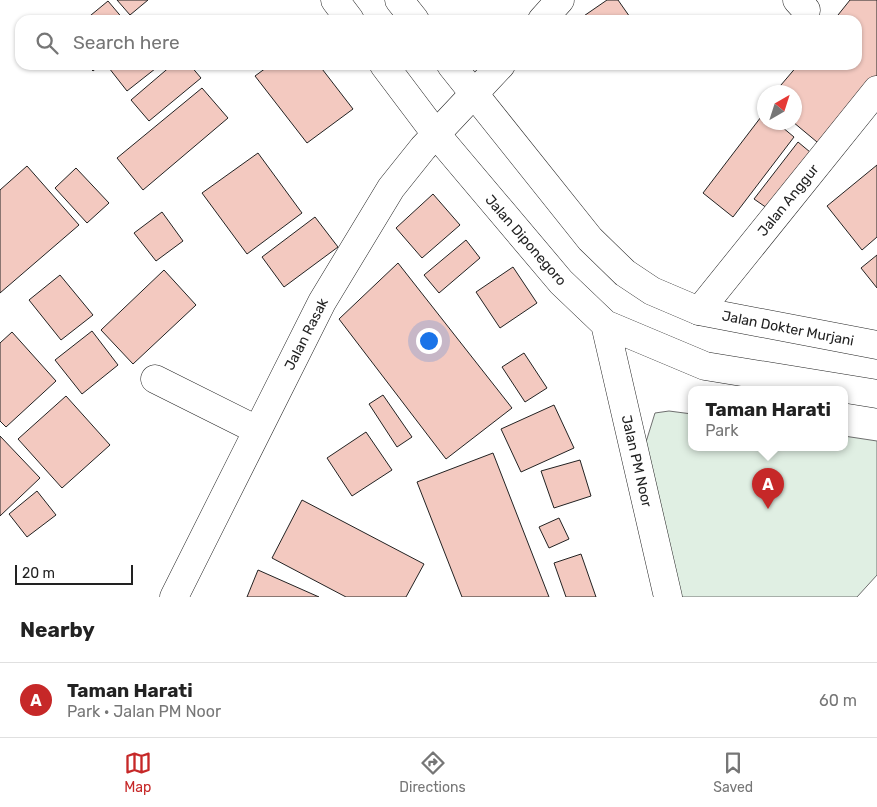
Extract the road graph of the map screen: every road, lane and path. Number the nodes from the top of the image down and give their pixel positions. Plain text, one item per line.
1 (335, 0) edge
2 (399, 0) edge
3 (560, 0) edge
4 (346, 15) edge
5 (411, 15) edge
6 (546, 15) edge
7 (388, 70) edge
8 (454, 70) edge
9 (496, 70) edge
10 (877, 90) edge
11 (474, 94) junction
12 (436, 134) junction
13 (699, 311) junction
14 (605, 324) junction
15 (877, 345) edge
16 (155, 379) dead end
17 (828, 386) edge
18 (848, 389) edge
19 (877, 394) edge
20 (257, 430) junction
21 (174, 597) edge
22 (668, 597) edge

1 - 4 street
2 - 5 street
3 - 6 street
7 - 12 street, Jalan Diponegoro
8 - 11 street
9 - 11 street, Jalan Rasak
10 - 13 street, Jalan Anggur
11 - 12 street, Jalan Rasak
11 - 13 street
12 - 14 street, Jalan Diponegoro
12 - 20 street, Jalan Rasak
13 - 15 street, Jalan Dokter Murjani
14 - 17 street, Jalan Diponegoro
14 - 22 street, Jalan PM Noor
16 - 20 street
18 - 19 street, Jalan Diponegoro
20 - 21 street, Jalan Rasak

